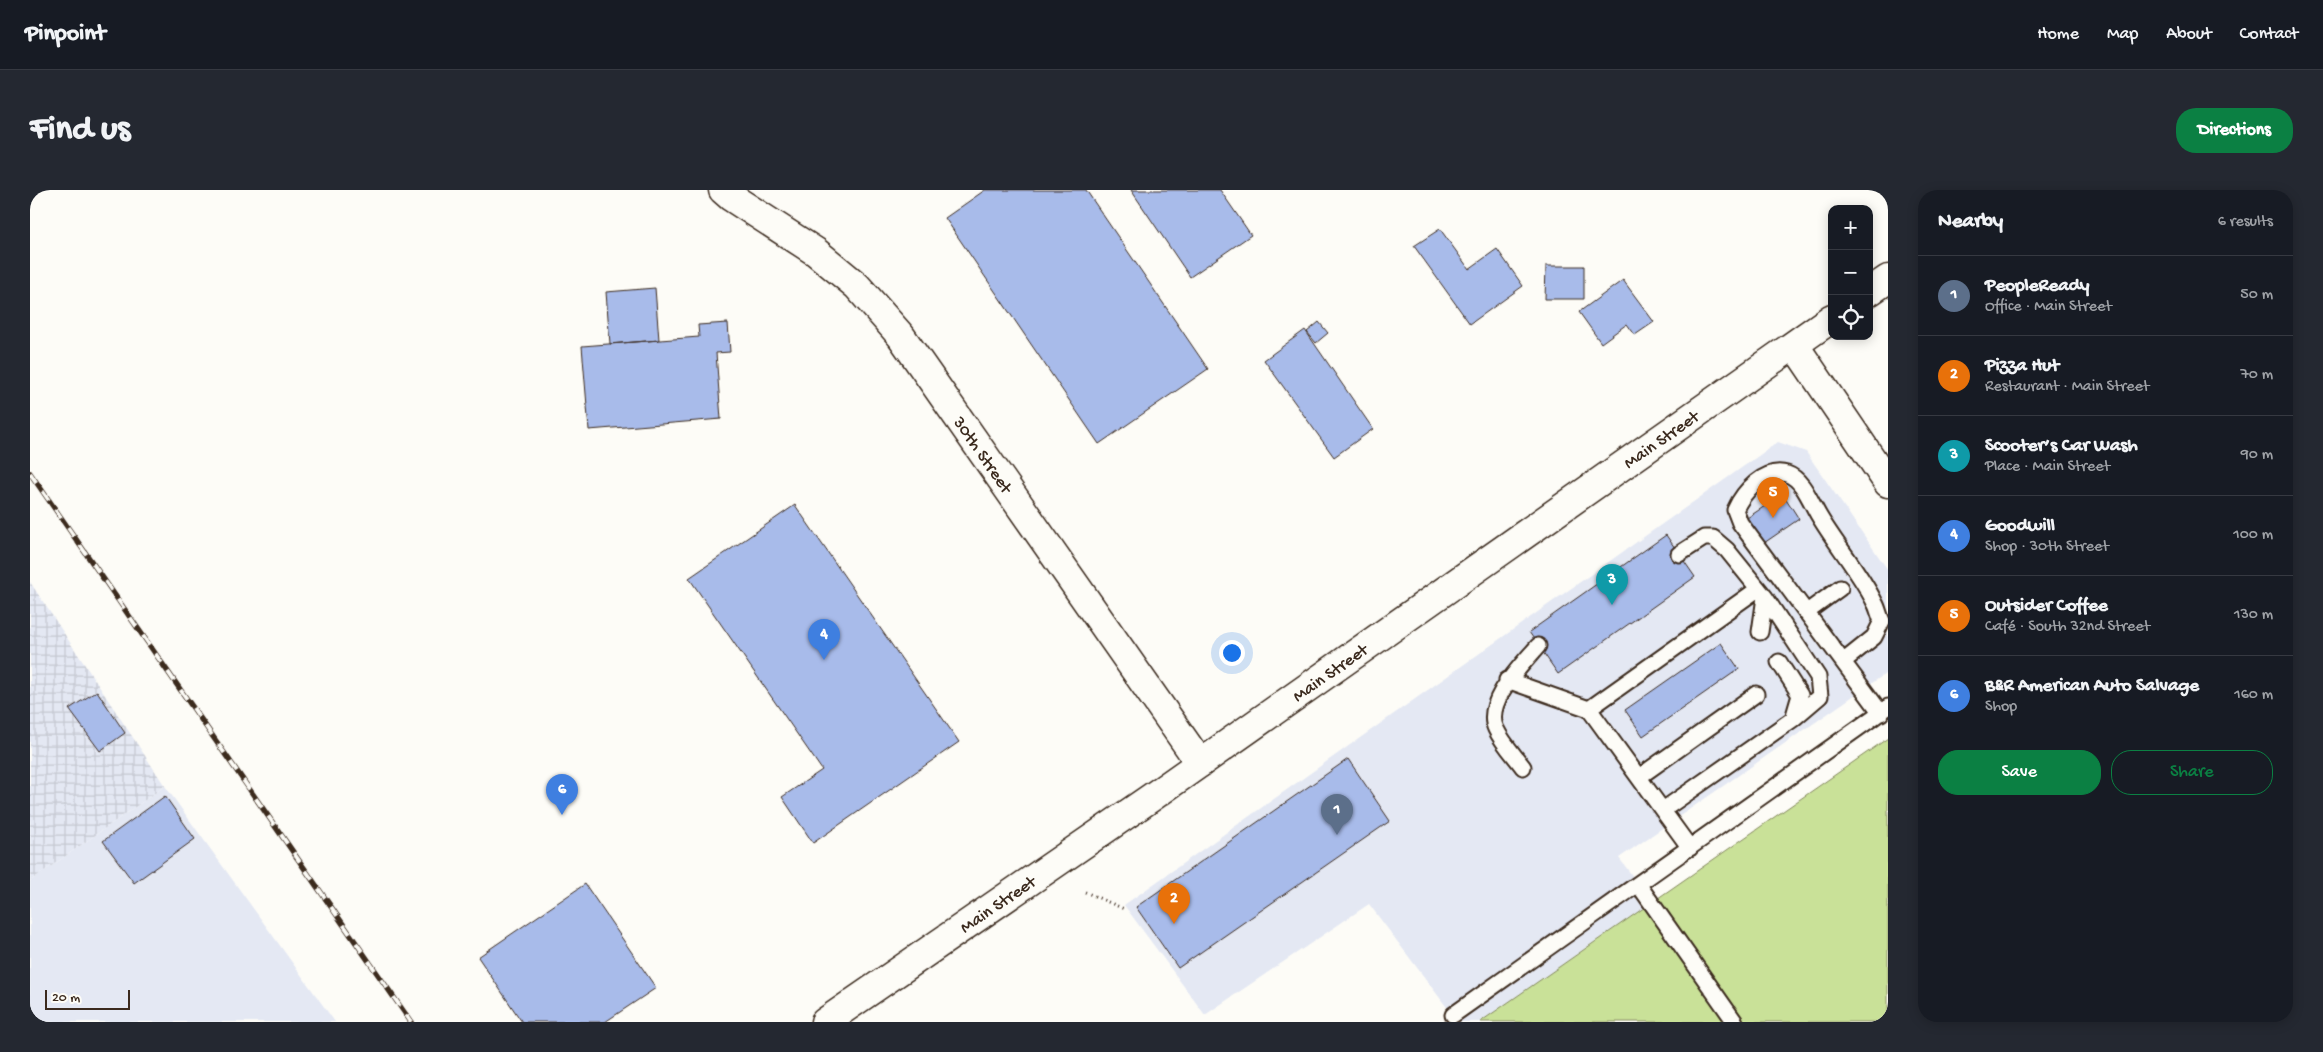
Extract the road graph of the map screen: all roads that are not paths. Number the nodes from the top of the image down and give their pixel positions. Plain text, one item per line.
1 (723, 190) edge
2 (1888, 279) edge
3 (1873, 289) edge
4 (1828, 321) edge
5 (1795, 346) junction
6 (1888, 483) edge
7 (1679, 554) dead end
8 (1840, 588) dead end
9 (1761, 593) junction
10 (1807, 612) junction
11 (1760, 632) dead end
12 (1538, 646) dead end
13 (1844, 661) junction
14 (1779, 662) dead end
15 (1507, 680) junction
16 (1756, 694) dead end
17 (1589, 709) junction
18 (1884, 710) edge
19 (1793, 719) junction
20 (1200, 763) junction
21 (1523, 767) dead end
22 (1639, 777) junction
23 (1663, 810) junction
24 (1690, 848) junction
25 (1638, 884) junction
26 (1453, 1015) dead end
27 (829, 1021) edge
28 (1735, 1022) edge

1 - 20 main road, 30th Street
2 - 3 main road
4 - 5 main road, Main Street
5 - 6 main road
5 - 20 main road, Main Street
7 - 9 lane
8 - 10 lane
9 - 11 lane
9 - 17 lane
9 - 19 lane
10 - 13 lane
10 - 13 lane
12 - 15 lane
13 - 18 lane
14 - 19 lane
15 - 17 lane
15 - 21 lane
16 - 22 lane
17 - 22 lane
18 - 24 lane
19 - 23 lane
20 - 27 main road, Main Street
22 - 23 lane
23 - 24 lane
24 - 25 lane
25 - 26 lane
25 - 28 lane

